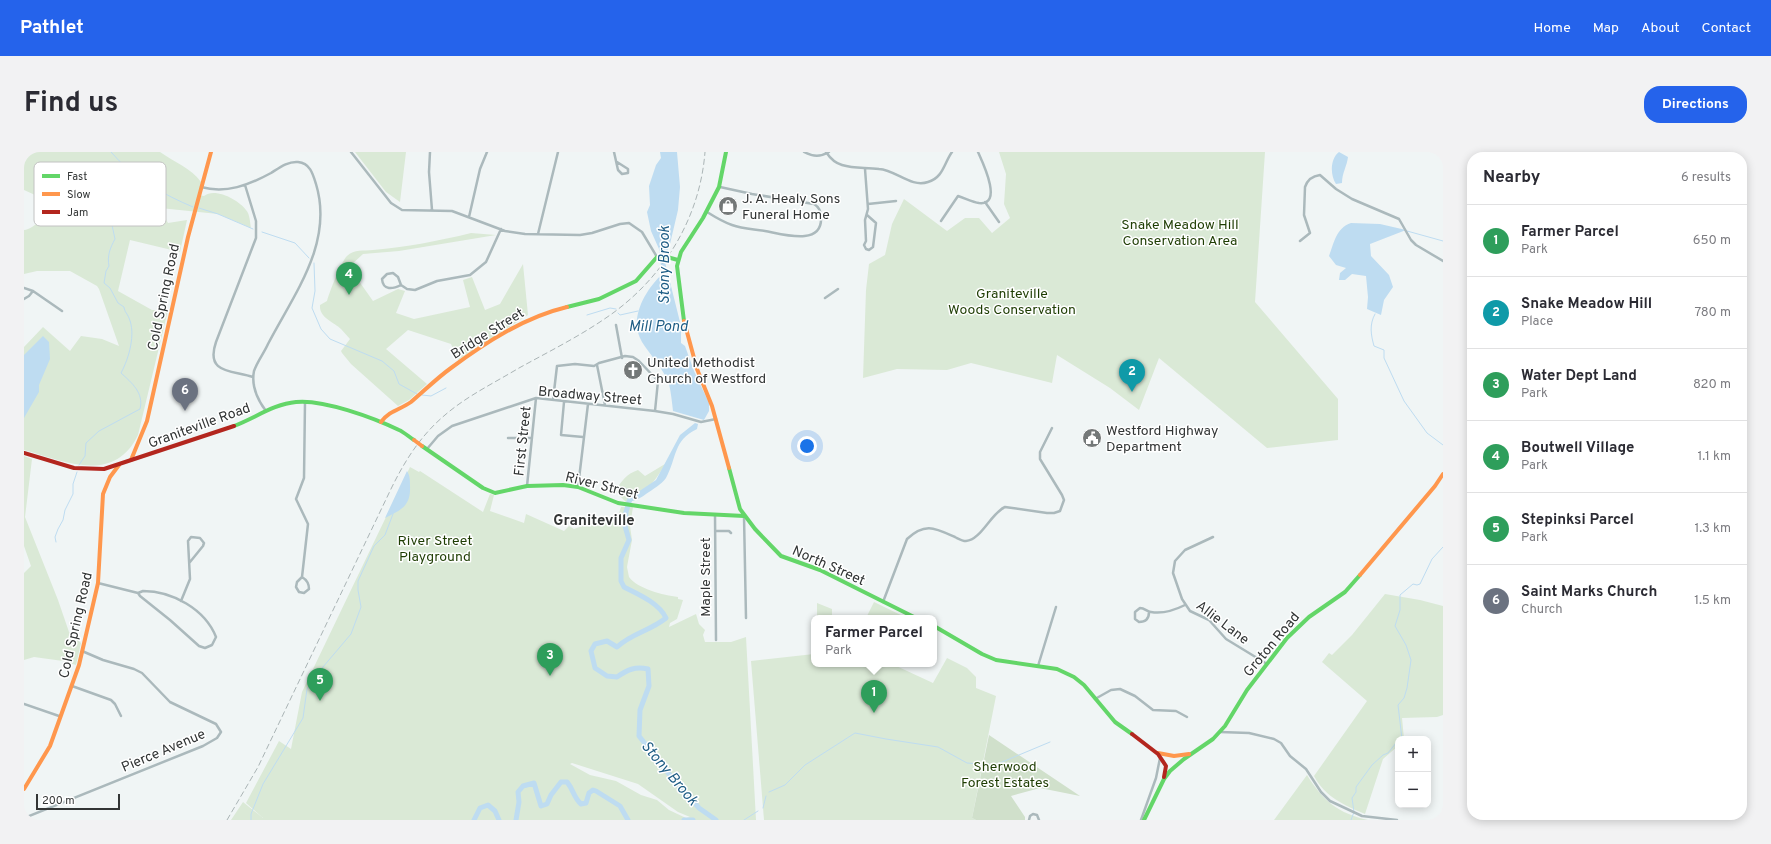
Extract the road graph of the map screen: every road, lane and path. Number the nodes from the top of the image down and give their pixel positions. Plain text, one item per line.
1 (211, 152) edge
2 (350, 152) edge
3 (430, 152) edge
4 (487, 152) edge
5 (558, 152) edge
6 (614, 152) edge
7 (726, 152) edge
8 (804, 152) edge
9 (952, 152) edge
10 (978, 152) edge
11 (827, 153) edge
12 (617, 162) junction
13 (865, 169) junction
14 (245, 185) junction
15 (719, 186) junction
16 (202, 187) junction
17 (896, 201) dead end
18 (985, 202) junction
19 (868, 204) junction
20 (432, 210) junction
21 (707, 212) junction
22 (867, 215) junction
23 (469, 217) junction
24 (941, 221) dead end
25 (999, 222) dead end
26 (501, 229) junction
27 (538, 234) junction
28 (1300, 241) dead end
29 (658, 257) junction
30 (678, 260) junction
31 (1443, 260) edge
32 (401, 285) junction
33 (24, 288) edge
34 (838, 289) dead end
35 (33, 291) junction
36 (825, 298) dead end
37 (24, 300) edge
38 (62, 311) dead end
39 (616, 325) dead end
40 (622, 358) junction
41 (597, 365) junction
42 (253, 377) junction
43 (536, 398) junction
44 (553, 400) junction
45 (305, 401) junction
46 (564, 402) junction
47 (588, 404) junction
48 (605, 406) junction
49 (266, 411) junction
50 (655, 411) junction
51 (716, 419) junction
52 (380, 422) junction
53 (1052, 428) dead end
54 (583, 437) junction
55 (508, 438) dead end
56 (532, 438) junction
57 (136, 447) junction
58 (427, 450) junction
59 (24, 453) edge
60 (137, 458) junction
61 (131, 460) junction
62 (119, 465) junction
63 (101, 469) junction
64 (1443, 474) edge
65 (108, 481) junction
66 (527, 486) junction
67 (578, 487) junction
68 (715, 515) junction
69 (744, 516) junction
70 (715, 531) junction
71 (731, 533) dead end
72 (1213, 537) dead end
73 (190, 562) junction
74 (302, 577) junction
75 (98, 583) junction
76 (138, 593) junction
77 (181, 601) junction
78 (883, 602) junction
79 (1185, 605) junction
80 (1056, 607) dead end
81 (1149, 612) junction
82 (910, 615) edge
83 (746, 618) dead end
84 (937, 627) edge
85 (716, 640) dead end
86 (82, 651) junction
87 (1266, 664) junction
88 (1038, 666) junction
89 (72, 686) junction
90 (1095, 699) junction
91 (24, 704) edge
92 (60, 716) junction
93 (121, 716) dead end
94 (1187, 716) dead end
95 (1219, 732) junction
96 (1156, 752) junction
97 (1191, 754) junction
98 (1160, 757) junction
99 (1164, 779) junction
100 (24, 789) edge
101 (24, 818) edge
102 (1029, 820) edge
103 (1039, 820) edge
104 (1142, 820) edge
105 (1397, 820) edge

1 - 16 main road, Cold Spring Road
2 - 20 street
3 - 20 street
4 - 23 street
5 - 27 street
6 - 12 street
7 - 15 main road
8 - 11 street
9 - 13 street
10 - 18 street
11 - 13 street
12 - 12 street
13 - 19 street
14 - 16 street
14 - 42 street
14 - 42 street
15 - 21 main road
15 - 21 street
16 - 57 main road, Cold Spring Road
17 - 19 street
18 - 24 street
18 - 25 street
19 - 22 street
20 - 23 street
21 - 30 main road
22 - 22 street
23 - 26 street
26 - 27 street
26 - 32 street
27 - 29 street
28 - 31 street
29 - 30 main road
29 - 52 main road, Bridge Street
30 - 51 main road, North Street
32 - 32 street
33 - 35 street
34 - 36 street
35 - 37 street
35 - 38 street
39 - 40 street
40 - 41 street
40 - 50 street
41 - 44 street
41 - 48 street
42 - 49 street
43 - 44 street, Broadway Street
43 - 56 street, First Street
43 - 58 street, Broadway Street
44 - 46 street, Broadway Street
45 - 49 main road, Graniteville Road
45 - 52 main road, Graniteville Road
45 - 74 street
46 - 47 street, Broadway Street
46 - 54 street
47 - 48 street, Broadway Street
47 - 54 street
48 - 50 street, Broadway Street
49 - 60 main road, Graniteville Road
50 - 51 street, Broadway Street
51 - 69 main road, North Street
52 - 58 main road, River Street, bridge
53 - 78 street
54 - 67 street
55 - 56 street
56 - 66 street, First Street
57 - 60 main road, Cold Spring Road
57 - 61 main road, Cold Spring Road
58 - 66 main road, River Street
59 - 63 main road, Graniteville Road
60 - 61 main road, Graniteville Road
61 - 62 main road, Graniteville Road
62 - 63 main road, Graniteville Road
62 - 65 main road, Cold Spring Road
63 - 65 main road
64 - 87 main road, Groton Road
65 - 75 main road, Cold Spring Road
66 - 67 main road, River Street
67 - 68 main road, River Street
68 - 69 main road, River Street
68 - 70 street, Maple Street
69 - 78 main road, North Street
69 - 83 street
70 - 71 street
70 - 85 street, Maple Street
72 - 79 street, Allie Lane
73 - 73 street
73 - 77 street
74 - 74 street
75 - 76 street
75 - 86 main road, Cold Spring Road
76 - 77 street
76 - 77 street
78 - 82 main road, North Street
79 - 81 street
79 - 87 street, Allie Lane
80 - 88 street
81 - 81 street
84 - 88 main road
86 - 89 main road, Cold Spring Road
86 - 101 street, Pierce Avenue
87 - 95 main road, Groton Road
88 - 90 main road
89 - 92 main road, Cold Spring Road
89 - 93 street
90 - 94 street
90 - 96 main road
91 - 92 street
92 - 100 main road, Cold Spring Road
95 - 97 main road, Groton Road
95 - 105 street
96 - 97 main road
96 - 98 main road
97 - 99 main road, Groton Road
98 - 99 main road
98 - 104 street
99 - 104 main road, Groton Road
102 - 103 street

